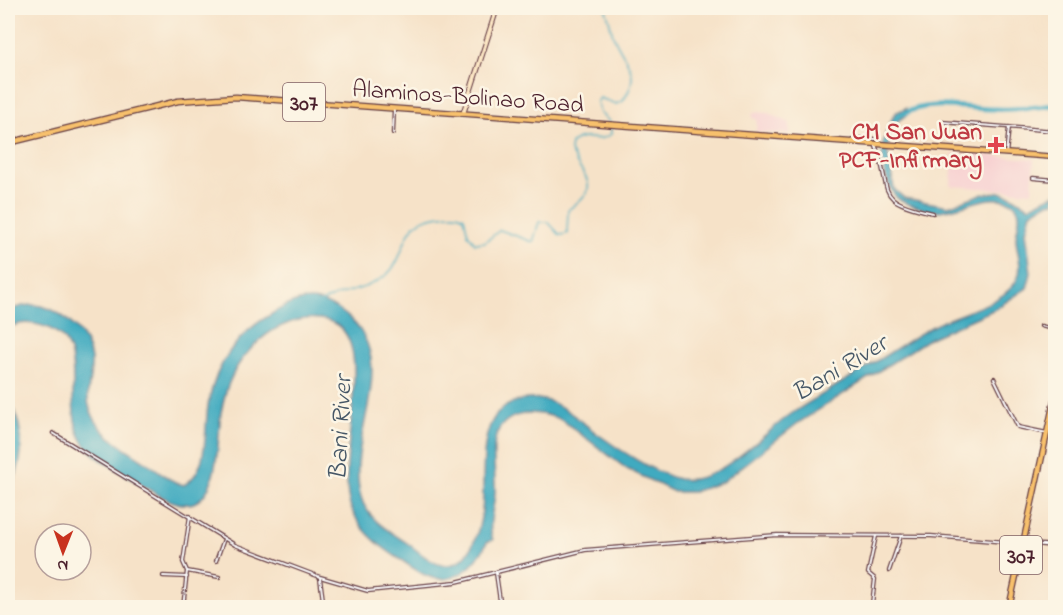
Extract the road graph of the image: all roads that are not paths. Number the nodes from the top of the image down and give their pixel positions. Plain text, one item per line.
1 (497, 8) edge
2 (394, 108) junction
3 (464, 114) junction
4 (942, 122) dead end
5 (1009, 127) junction
6 (1056, 131) edge
7 (393, 133) dead end
8 (876, 141) junction
9 (8, 143) edge
10 (1006, 154) junction
11 (1056, 157) edge
12 (1034, 178) dead end
13 (1056, 180) edge
14 (933, 213) dead end
15 (1041, 326) dead end
16 (1056, 330) edge
17 (994, 378) dead end
18 (1056, 392) edge
19 (52, 433) dead end
20 (1047, 433) junction
21 (189, 516) junction
22 (877, 535) junction
23 (901, 536) junction
24 (224, 539) junction
25 (1023, 544) junction
26 (1056, 546) edge
27 (216, 561) dead end
28 (188, 571) junction
29 (890, 571) dead end
30 (496, 573) junction
31 (163, 576) dead end
32 (187, 577) junction
33 (219, 577) dead end
34 (320, 577) junction
35 (947, 606) edge
36 (137, 608) edge
37 (155, 608) edge
38 (183, 608) edge
39 (324, 608) edge
40 (501, 608) edge
41 (882, 608) edge
42 (955, 608) edge
43 (1009, 608) edge

1 - 3 main road
2 - 3 main road, Alaminos-Bolinao Road / 307
2 - 7 street
2 - 9 main road, Alaminos-Bolinao Road / 307
3 - 8 main road, Alaminos-Bolinao Road / 307
4 - 5 street
5 - 6 street
5 - 10 street
8 - 10 main road, Alaminos-Bolinao Road / 307
8 - 14 street
10 - 11 main road, 307
12 - 13 street
15 - 16 street
17 - 20 street
18 - 20 main road, 307
19 - 21 street
20 - 25 main road, 307
21 - 24 street
21 - 28 street
22 - 23 street
22 - 30 street
22 - 41 street
23 - 25 street
23 - 29 street
24 - 27 street
24 - 34 street
25 - 26 street
25 - 43 main road, 307
28 - 32 street
28 - 33 street
30 - 34 street
30 - 40 street
31 - 32 street
32 - 38 street
34 - 39 street
35 - 42 street
36 - 37 street

